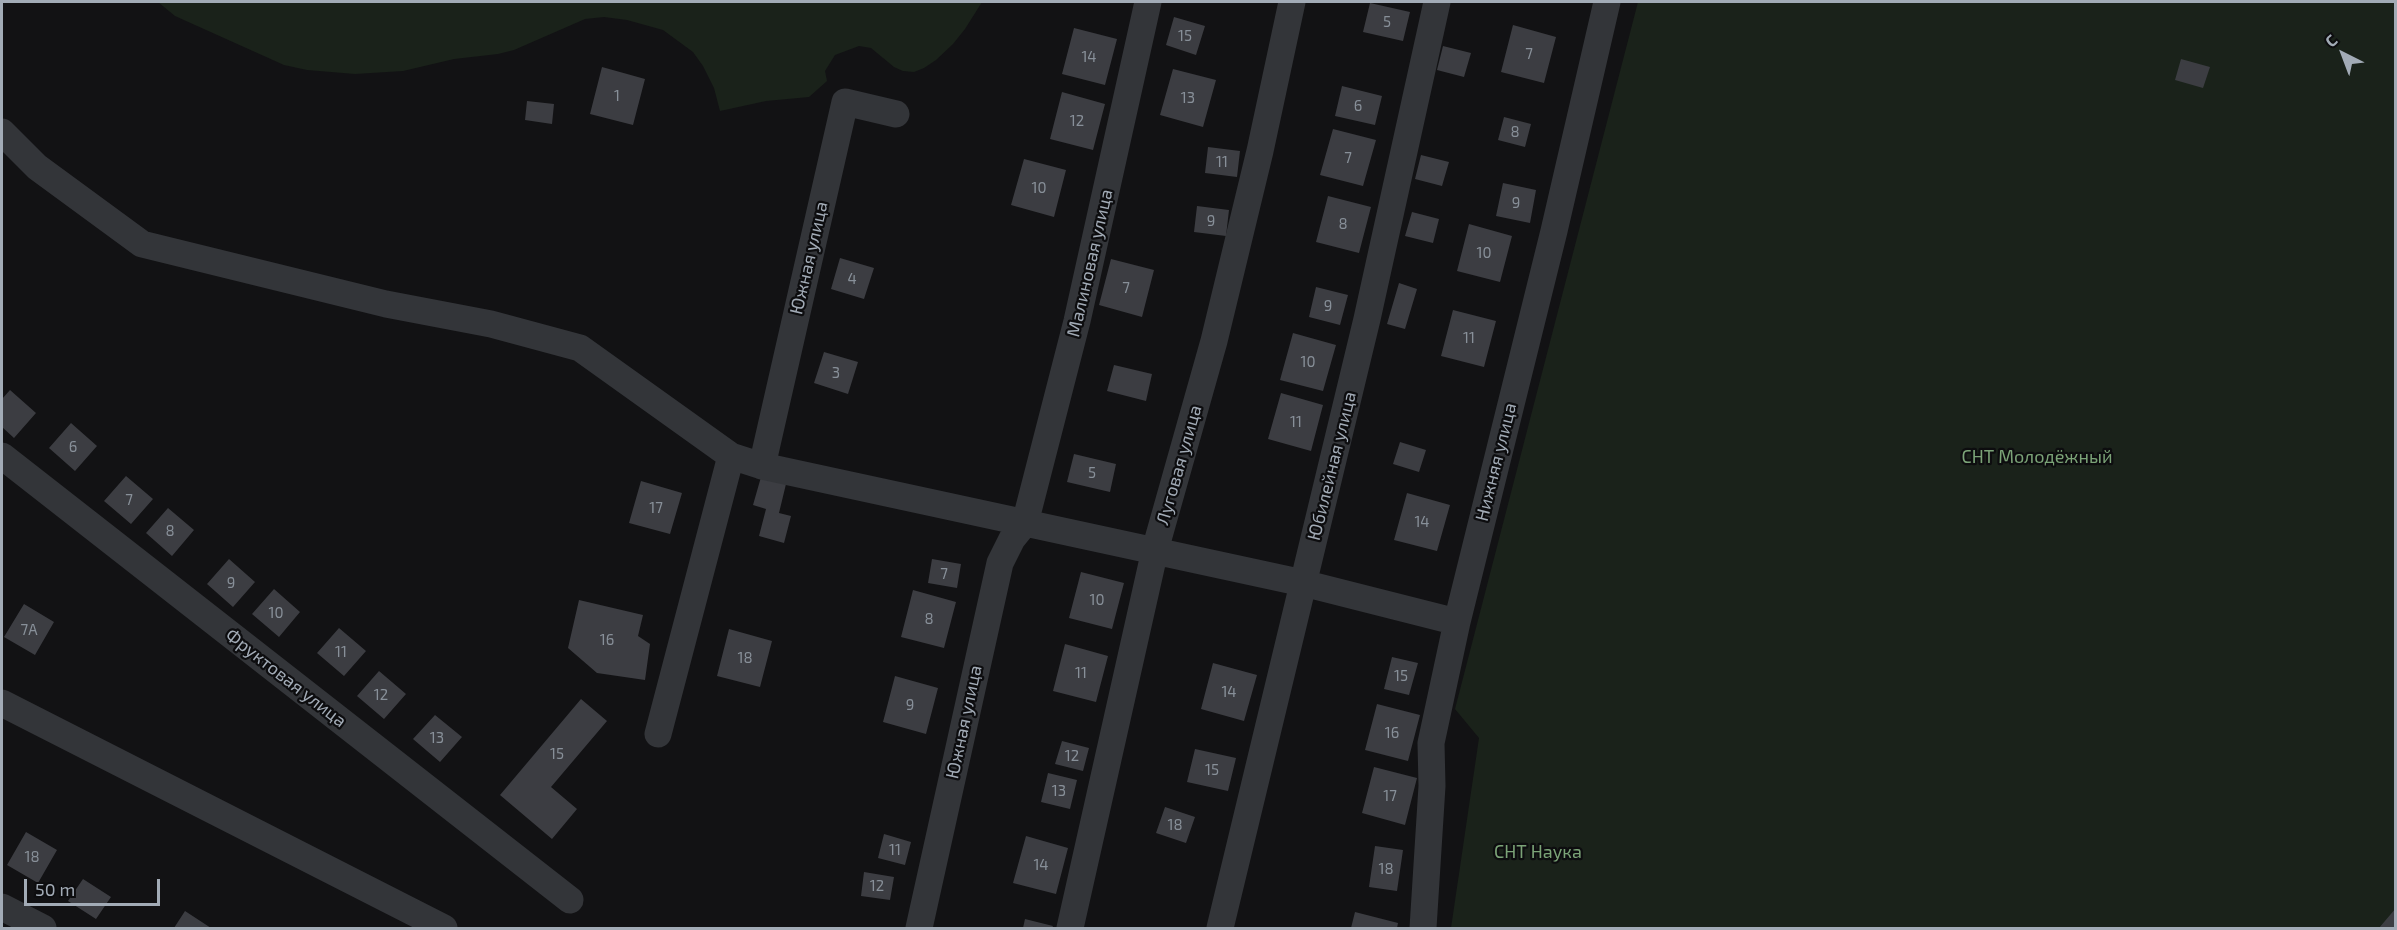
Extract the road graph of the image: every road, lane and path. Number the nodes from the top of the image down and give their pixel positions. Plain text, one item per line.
1 (1148, 2) edge
2 (1292, 2) edge
3 (1437, 2) edge
4 (1607, 2) edge
5 (896, 114) dead end
6 (2, 132) edge
7 (2, 456) edge
8 (731, 456) junction
9 (762, 466) junction
10 (1025, 523) junction
11 (1155, 550) junction
12 (1304, 583) junction
13 (1457, 622) junction
14 (2, 704) edge
15 (658, 734) dead end
16 (570, 900) dead end
17 (2, 907) edge
18 (43, 928) edge
19 (444, 928) edge
20 (919, 928) edge
21 (1070, 928) edge
22 (1220, 928) edge
23 (1423, 928) edge

1 - 10 street, Малиновая улица
2 - 11 street, Луговая улица
3 - 12 street, Юбилейная улица
4 - 13 street, Нижняя улица
5 - 9 street, Южная улица
6 - 8 street
7 - 16 street, Фруктовая улица
8 - 9 street
8 - 15 street
9 - 10 street
10 - 11 street
10 - 20 street, Южная улица
11 - 12 street
11 - 21 street, Луговая улица
12 - 13 street
12 - 22 street, Юбилейная улица
13 - 23 street, Нижняя улица
14 - 19 street
17 - 18 street

